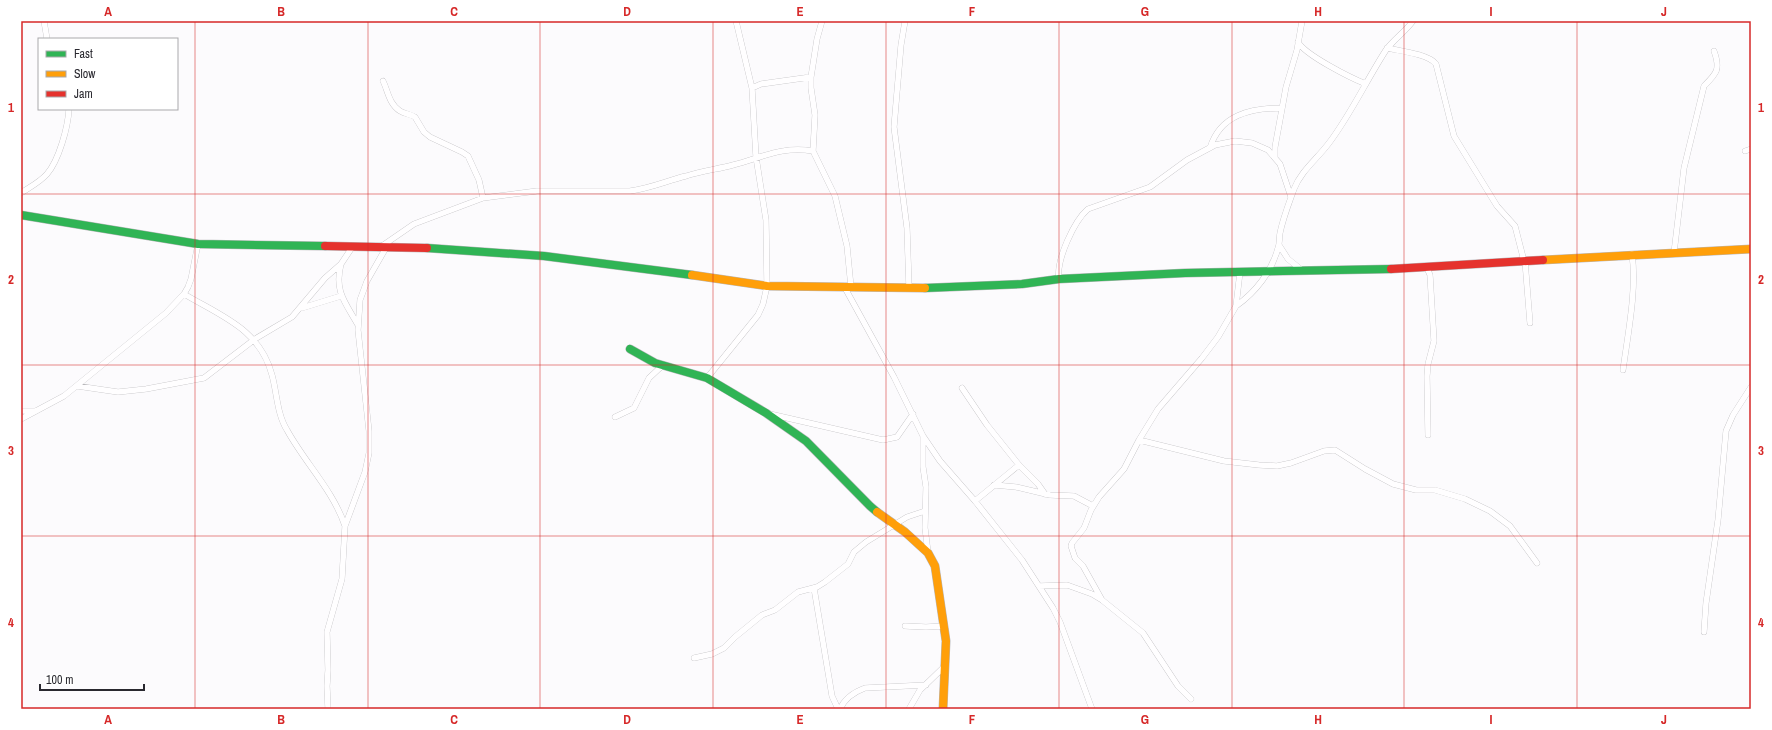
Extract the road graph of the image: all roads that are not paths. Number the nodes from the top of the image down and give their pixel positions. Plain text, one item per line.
1 (44, 21) edge
2 (736, 21) edge
3 (822, 21) edge
4 (905, 21) edge
5 (1302, 21) edge
6 (1413, 21) edge
7 (47, 38) edge
8 (1298, 42) junction
9 (1388, 48) junction
10 (1714, 52) dead end
11 (811, 78) junction
12 (383, 81) dead end
13 (1366, 84) junction
14 (752, 88) junction
15 (1282, 108) junction
16 (69, 110) edge
17 (1210, 148) junction
18 (813, 150) junction
19 (756, 157) junction
20 (1275, 157) junction
21 (21, 192) edge
22 (1291, 197) junction
23 (483, 198) junction
24 (21, 215) edge
25 (198, 244) junction
26 (1279, 245) junction
27 (354, 246) junction
28 (384, 246) junction
29 (1751, 249) edge
30 (1674, 253) junction
31 (1632, 254) junction
32 (1525, 261) junction
33 (341, 264) junction
34 (1427, 268) junction
35 (1240, 272) junction
36 (1269, 272) junction
37 (1305, 273) junction
38 (1059, 279) junction
39 (767, 286) junction
40 (848, 287) junction
41 (909, 287) junction
42 (184, 294) junction
43 (341, 296) junction
44 (1236, 306) junction
45 (301, 308) junction
46 (1530, 323) dead end
47 (358, 325) junction
48 (255, 339) junction
49 (630, 349) dead end
50 (663, 365) junction
51 (1624, 370) dead end
52 (707, 378) junction
53 (77, 386) junction
54 (1751, 387) edge
55 (962, 388) dead end
56 (21, 411) edge
57 (36, 411) junction
58 (766, 413) junction
59 (913, 414) junction
60 (615, 417) dead end
61 (21, 419) edge
62 (1428, 435) dead end
63 (923, 436) junction
64 (1139, 440) junction
65 (1019, 465) junction
66 (994, 485) junction
67 (1045, 494) junction
68 (975, 501) junction
69 (1094, 506) junction
70 (925, 511) junction
71 (895, 524) junction
72 (345, 526) junction
73 (928, 553) junction
74 (1537, 563) dead end
75 (1039, 586) junction
76 (814, 588) junction
77 (1102, 600) junction
78 (905, 626) dead end
79 (944, 626) junction
80 (1704, 632) dead end
81 (694, 658) dead end
82 (945, 666) junction
83 (926, 685) junction
84 (1191, 699) dead end
85 (328, 709) edge
86 (839, 709) edge
87 (908, 709) edge
88 (943, 709) edge
89 (1092, 709) edge

1 - 7 street
2 - 14 street
3 - 11 street
4 - 41 street
5 - 8 street
6 - 9 street
8 - 13 street
8 - 15 street
9 - 13 street
9 - 32 street
10 - 30 street
11 - 14 street
11 - 18 street
12 - 23 street
13 - 22 street
14 - 19 street
15 - 17 street
15 - 20 street
16 - 21 street
17 - 20 street
17 - 38 street
18 - 19 street
18 - 40 street
19 - 23 street
19 - 39 street
20 - 22 street
22 - 26 street
23 - 28 street
24 - 25 street
25 - 27 street
25 - 42 street
26 - 36 street
26 - 37 street
27 - 28 street
27 - 33 street
28 - 39 street
28 - 47 street
29 - 30 street
30 - 31 street
31 - 32 street
31 - 51 street
32 - 34 street
32 - 46 street
33 - 43 street
33 - 45 street
34 - 37 street
34 - 62 street
35 - 36 street
35 - 38 street
35 - 44 street
36 - 37 street
36 - 44 street
38 - 41 street
39 - 40 street
39 - 52 street
40 - 41 street
40 - 59 street
42 - 48 street
42 - 53 street
43 - 45 street
43 - 47 street
44 - 64 street
45 - 48 street
47 - 72 street
48 - 53 street
48 - 72 street
49 - 50 street
50 - 52 street
50 - 60 street
52 - 58 street
53 - 57 street
54 - 80 street
55 - 65 street
56 - 57 street
57 - 61 street
58 - 59 street
58 - 71 street
59 - 63 street
63 - 68 street
63 - 70 street
64 - 69 street
64 - 74 street
65 - 66 street
65 - 67 street
66 - 67 street
66 - 68 street
67 - 69 street
68 - 75 street
69 - 77 street
70 - 71 street
70 - 73 street
71 - 73 street
71 - 76 street
72 - 85 street
73 - 79 street
75 - 77 street
75 - 89 street
76 - 81 street
76 - 86 street
77 - 84 street
78 - 79 street
79 - 82 street
82 - 83 street
82 - 88 street
83 - 86 street
83 - 87 street

